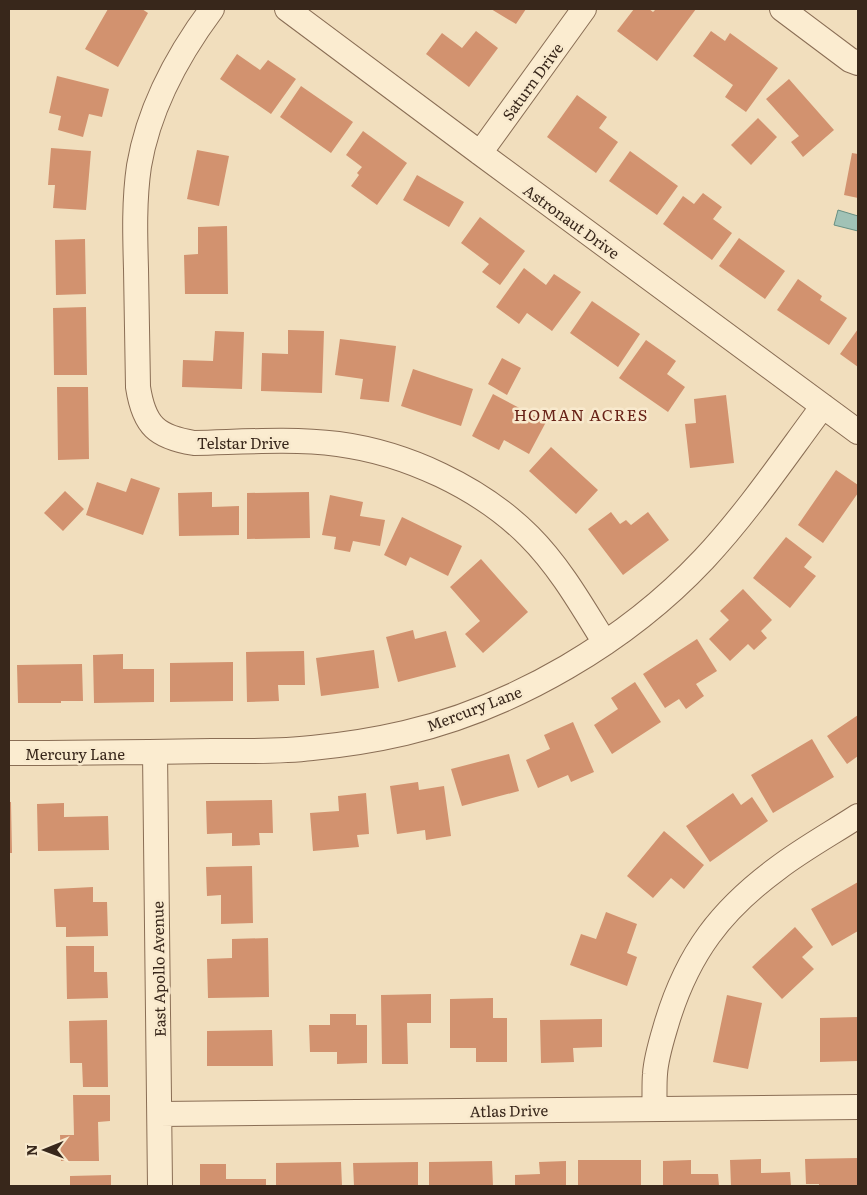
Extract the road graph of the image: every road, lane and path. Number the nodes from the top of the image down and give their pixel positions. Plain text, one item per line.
1 (212, 9) edge
2 (287, 9) edge
3 (584, 9) edge
4 (782, 9) edge
5 (858, 64) edge
6 (480, 153) junction
7 (823, 406) junction
8 (858, 432) edge
9 (605, 643) junction
10 (155, 752) junction
11 (9, 753) edge
12 (858, 816) edge
13 (858, 1107) edge
14 (654, 1108) junction
15 (160, 1114) junction
16 (160, 1186) edge

1 - 9 street, Telstar Drive
2 - 6 street, Astronaut Drive
3 - 6 street, Saturn Drive
4 - 5 street
6 - 7 street, Astronaut Drive
7 - 8 street, Astronaut Drive
7 - 9 street, Mercury Lane
9 - 10 street, Mercury Lane
10 - 11 street, Mercury Lane
10 - 15 street, East Apollo Avenue
12 - 14 street
13 - 14 street, Atlas Drive
14 - 15 street, Atlas Drive
15 - 16 street, East Apollo Avenue

